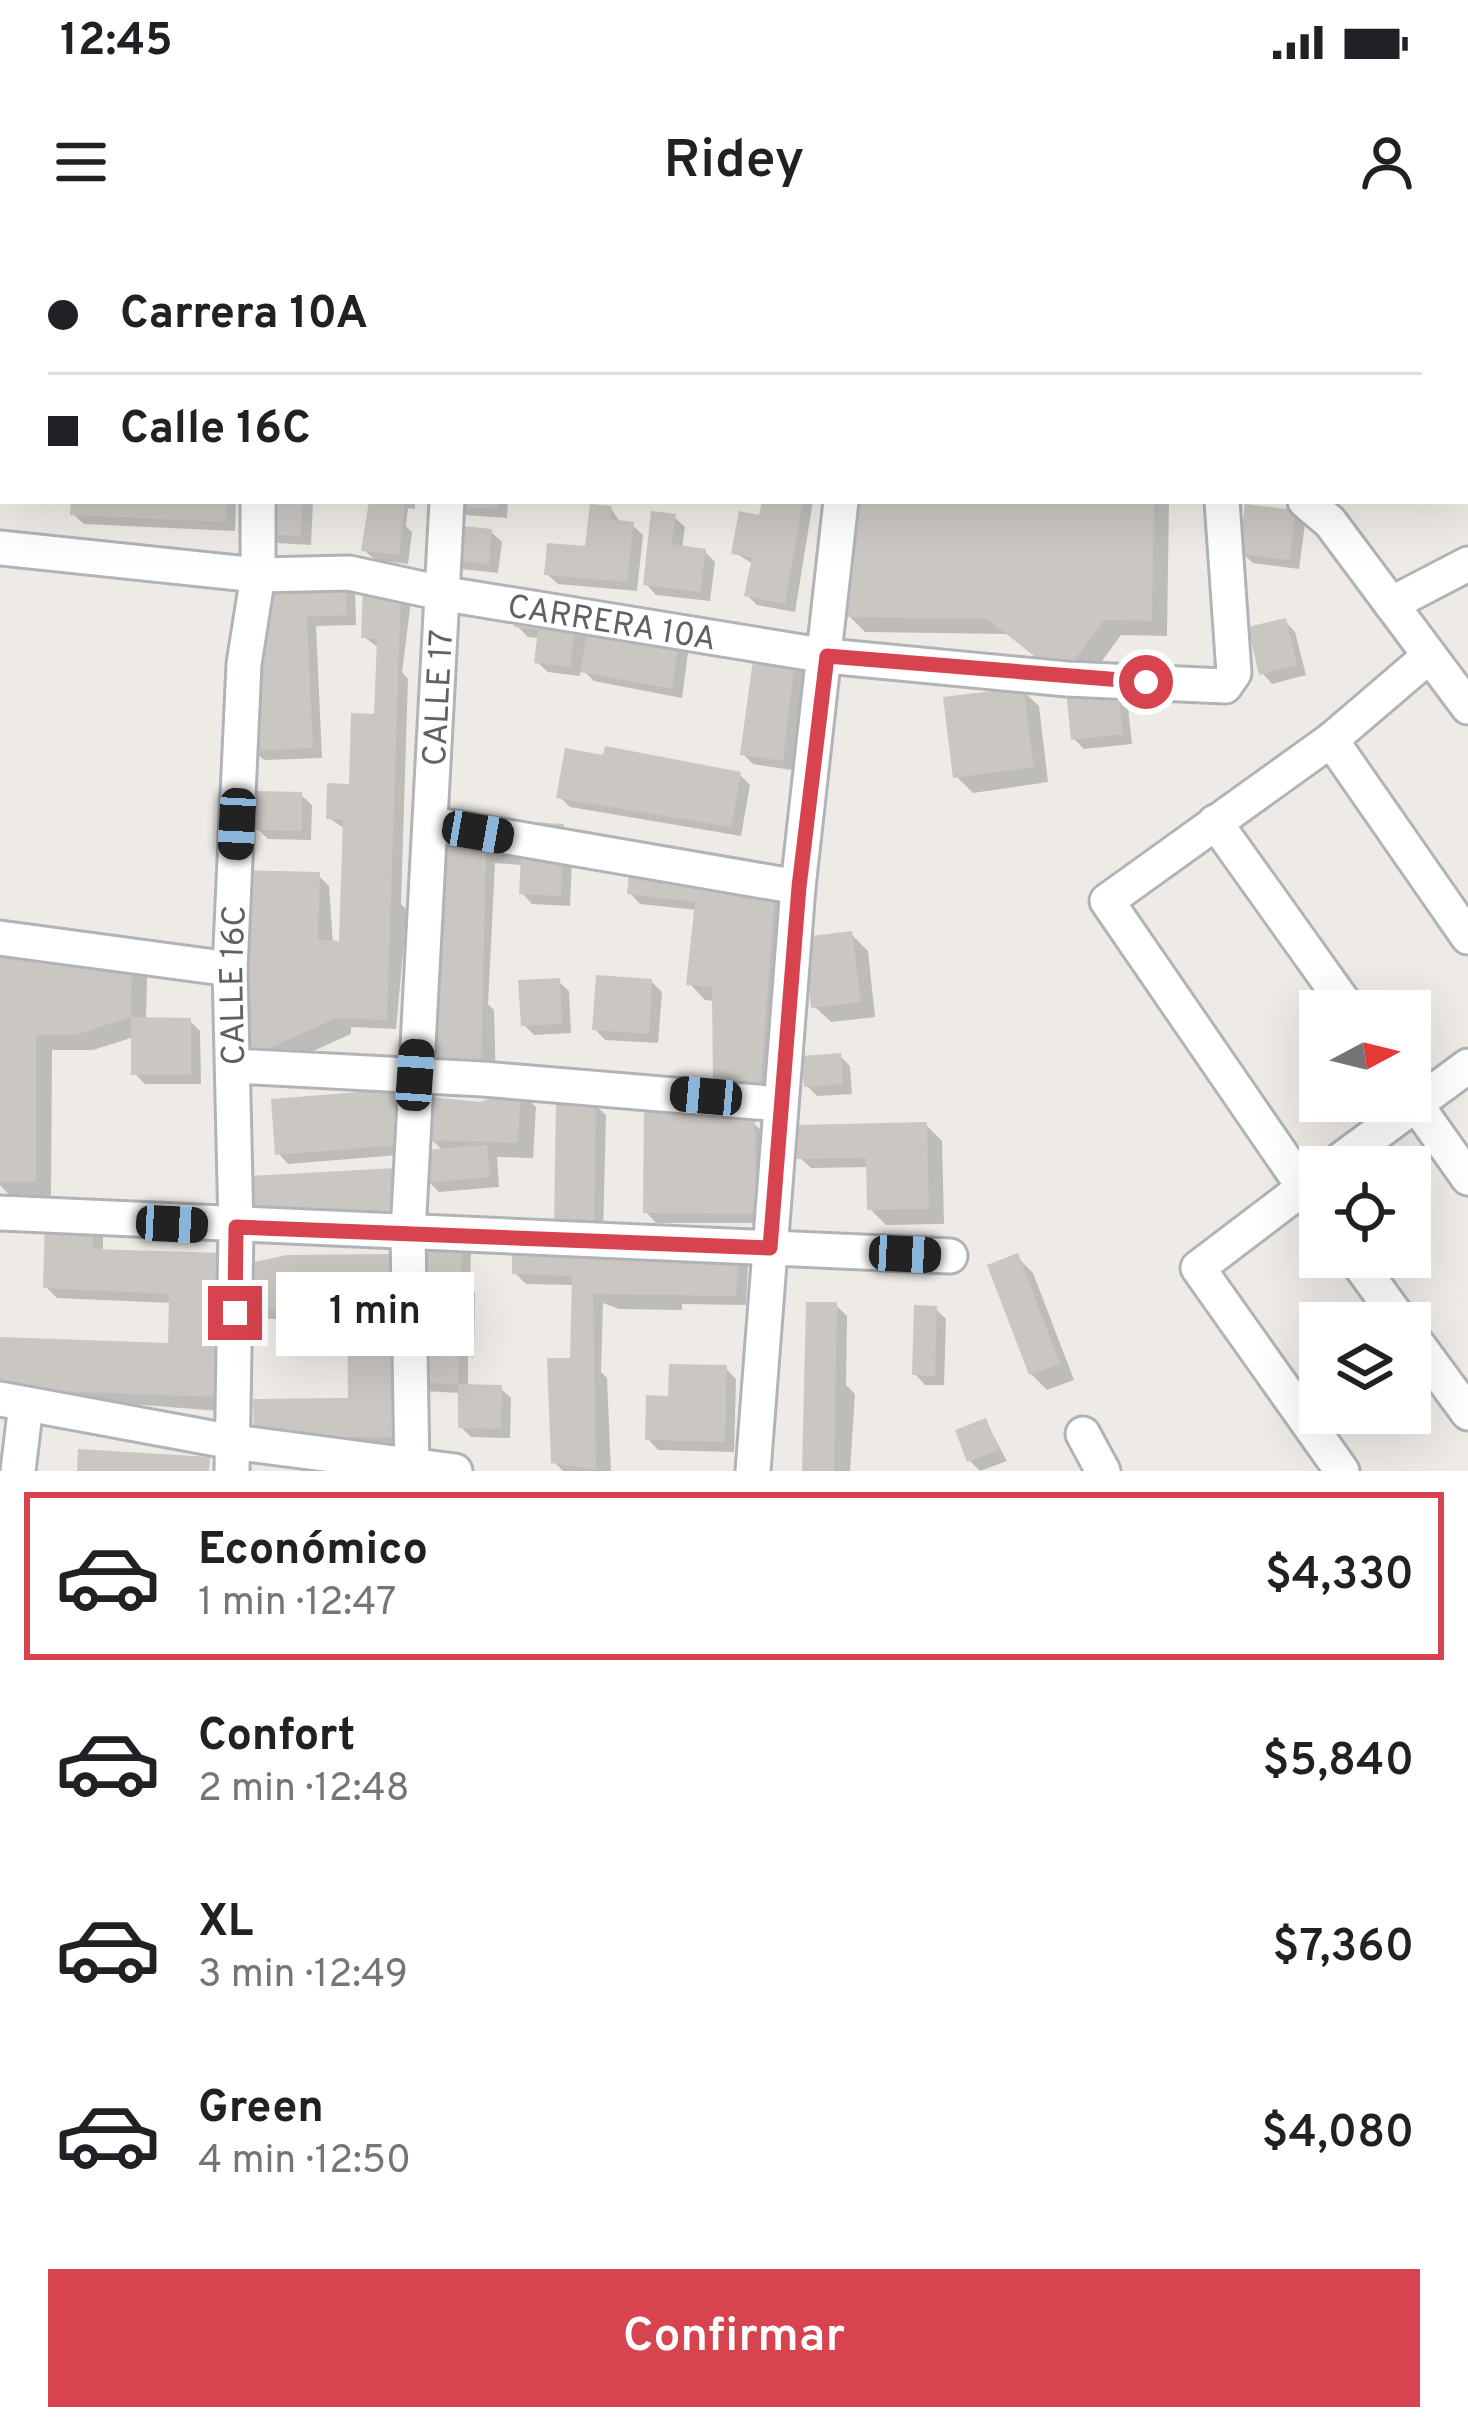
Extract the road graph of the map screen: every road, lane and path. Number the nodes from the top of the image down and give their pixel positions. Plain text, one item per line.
1 (258, 504) edge
2 (447, 504) edge
3 (841, 504) edge
4 (1222, 504) edge
5 (1309, 504) edge
6 (0, 548) edge
7 (1468, 564) edge
8 (258, 575) junction
9 (446, 594) junction
10 (1391, 604) junction
11 (827, 656) junction
12 (1428, 657) junction
13 (1468, 707) edge
14 (1331, 740) junction
15 (1216, 823) junction
16 (432, 824) junction
17 (799, 887) junction
18 (1468, 937) edge
19 (0, 938) edge
20 (230, 969) junction
21 (1335, 990) edge
22 (233, 1066) junction
23 (1468, 1066) edge
24 (415, 1075) junction
25 (1431, 1089) edge
26 (780, 1104) junction
27 (1386, 1122) edge
28 (1429, 1122) edge
29 (1357, 1146) edge
30 (1299, 1170) edge
31 (1468, 1178) edge
32 (1299, 1201) edge
33 (0, 1213) edge
34 (236, 1227) junction
35 (408, 1233) junction
36 (770, 1248) junction
37 (950, 1256) dead end
38 (1431, 1363) edge
39 (13, 1402) edge
40 (1468, 1413) edge
41 (1083, 1434) dead end
42 (233, 1457) edge
43 (412, 1468) edge
44 (17, 1471) edge
45 (455, 1471) edge
46 (753, 1471) edge
47 (1103, 1471) edge
48 (1342, 1471) edge

1 - 8 street, CALLE 16C
2 - 9 street, CALLE 17
3 - 11 street
4 - 11 street, CARRERA 10A
5 - 10 street
6 - 8 street, CARRERA 10A
7 - 10 street
8 - 9 street, CARRERA 10A
8 - 20 street, CALLE 16C
9 - 11 street, CARRERA 10A
9 - 16 street, CALLE 17
10 - 12 street
11 - 17 street
12 - 13 street
12 - 14 street
14 - 15 street
14 - 18 street
15 - 21 street
15 - 30 street
16 - 17 street
16 - 24 street, CALLE 17
17 - 26 street
19 - 20 street
20 - 22 street, CALLE 16C
22 - 24 street
22 - 34 street, CALLE 16C
23 - 25 street
24 - 26 street
24 - 35 street, CALLE 17
26 - 36 street
27 - 29 street
28 - 31 street
32 - 48 street
33 - 34 street
34 - 35 street
34 - 42 street, CALLE 16C
35 - 36 street
35 - 43 street, CALLE 17
36 - 37 street
36 - 46 street
38 - 40 street
39 - 42 street
39 - 44 street
41 - 47 street
42 - 43 street
43 - 45 street

